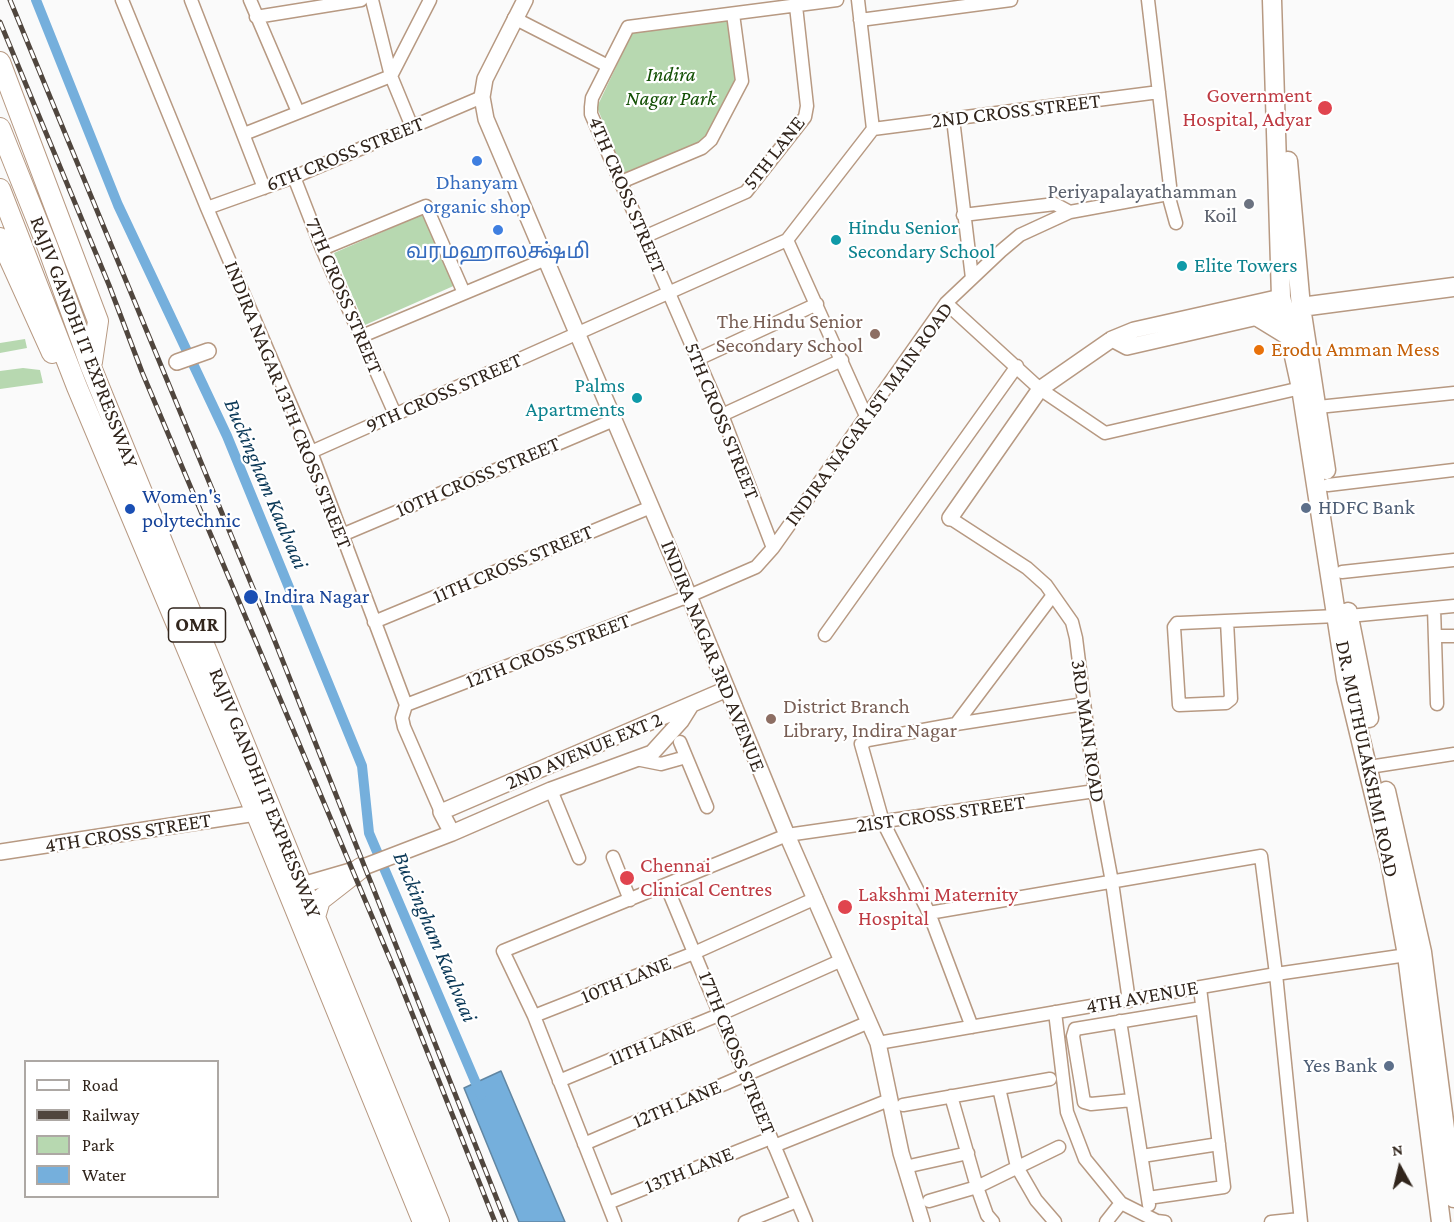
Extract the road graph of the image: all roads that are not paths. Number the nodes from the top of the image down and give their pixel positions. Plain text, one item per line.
1 (122, 0) edge
2 (191, 0) edge
3 (250, 0) edge
4 (361, 0) edge
5 (372, 0) edge
6 (430, 0) edge
7 (525, 0) edge
8 (837, 0) edge
9 (858, 0) edge
10 (1011, 0) edge
11 (1148, 0) edge
12 (1272, 0) edge
13 (796, 6) junction
14 (733, 14) junction
15 (256, 17) junction
16 (514, 18) junction
17 (860, 20) junction
18 (0, 62) edge
19 (608, 66) junction
20 (391, 76) junction
21 (1160, 92) junction
22 (482, 97) junction
23 (298, 112) junction
24 (953, 118) junction
25 (412, 127) junction
26 (0, 128) edge
27 (873, 129) junction
28 (244, 134) junction
29 (294, 177) junction
30 (621, 182) junction
31 (264, 188) junction
32 (0, 189) edge
33 (1168, 194) junction
34 (207, 208) junction
35 (1070, 212) junction
36 (963, 215) junction
37 (1176, 223) dead end
38 (644, 237) junction
39 (0, 238) edge
40 (787, 240) junction
41 (322, 249) junction
42 (546, 259) junction
43 (972, 278) junction
44 (1454, 287) edge
45 (464, 293) junction
46 (669, 294) junction
47 (1291, 302) junction
48 (946, 303) junction
49 (817, 304) junction
50 (1258, 317) junction
51 (1134, 330) junction
52 (578, 333) junction
53 (362, 336) junction
54 (1289, 336) junction
55 (1112, 339) junction
56 (1136, 345) junction
57 (208, 351) dead end
58 (698, 359) junction
59 (842, 360) junction
60 (177, 362) dead end
61 (1017, 366) junction
62 (91, 367) junction
63 (77, 387) junction
64 (1300, 388) junction
65 (1040, 389) junction
66 (1454, 393) edge
67 (1318, 407) junction
68 (395, 414) junction
69 (722, 415) junction
70 (866, 416) junction
71 (614, 420) junction
72 (311, 452) junction
73 (1454, 470) edge
74 (1328, 485) junction
75 (651, 507) junction
76 (950, 518) joint
77 (342, 535) junction
78 (773, 548) junction
79 (1454, 560) edge
80 (1342, 572) junction
81 (1053, 595) junction
82 (690, 596) junction
83 (1454, 606) edge
84 (1434, 608) junction
85 (1343, 616) junction
86 (1227, 621) junction
87 (374, 622) junction
88 (825, 635) dead end
89 (1435, 636) junction
90 (1454, 636) edge
91 (727, 689) junction
92 (1084, 704) junction
93 (1437, 704) dead end
94 (406, 705) junction
95 (690, 705) junction
96 (956, 724) junction
97 (680, 742) dead end
98 (1454, 754) edge
99 (686, 757) junction
100 (636, 759) junction
101 (1374, 766) junction
102 (551, 790) junction
103 (1095, 791) junction
104 (707, 807) dead end
105 (441, 812) junction
106 (256, 813) junction
107 (883, 822) junction
108 (452, 833) junction
109 (787, 836) junction
110 (0, 852) edge
111 (613, 857) dead end
112 (579, 858) dead end
113 (361, 868) junction
114 (1112, 882) junction
115 (666, 885) junction
116 (295, 887) junction
117 (816, 898) junction
118 (630, 900) junction
119 (929, 913) junction
120 (315, 917) junction
121 (695, 952) junction
122 (1407, 955) junction
123 (843, 960) junction
124 (1276, 974) junction
125 (1200, 988) junction
126 (1129, 1001) junction
127 (1203, 1008) junction
128 (1055, 1012) junction
129 (721, 1014) junction
130 (534, 1016) junction
131 (1120, 1021) junction
132 (869, 1022) junction
133 (972, 1027) junction
134 (878, 1042) junction
135 (745, 1076) junction
136 (1050, 1079) dead end
137 (559, 1081) junction
138 (999, 1088) junction
139 (951, 1096) junction
140 (1132, 1100) junction
141 (896, 1102) junction
142 (773, 1142) junction
143 (584, 1144) junction
144 (1220, 1144) junction
145 (1059, 1146) dead end
146 (968, 1153) junction
147 (1142, 1156) junction
148 (905, 1167) junction
149 (1017, 1167) junction
150 (977, 1187) junction
151 (1454, 1197) edge
152 (1148, 1198) junction
153 (797, 1201) junction
154 (929, 1201) dead end
155 (608, 1203) junction
156 (1121, 1203) junction
157 (1151, 1218) junction
158 (1300, 1221) edge
159 (423, 1222) edge
160 (439, 1222) edge
161 (615, 1222) edge
162 (745, 1222) edge
163 (806, 1222) edge
164 (922, 1222) edge
165 (993, 1222) edge
166 (1055, 1222) edge
167 (1106, 1222) edge
168 (1166, 1222) edge
169 (1271, 1222) edge
170 (1441, 1222) edge

1 - 34 street, INDIRA NAGAR 13TH CROSS STREET
2 - 28 street
3 - 15 street
4 - 15 street
5 - 20 street
6 - 20 street
7 - 16 street
8 - 13 street, 4TH CROSS STREET
9 - 17 street
10 - 17 street
11 - 21 street
12 - 47 main road
13 - 14 street, 4TH CROSS STREET
13 - 38 street, 5TH LANE
14 - 19 street, 4TH CROSS STREET
14 - 30 street
15 - 23 street
16 - 19 street
16 - 22 street
17 - 27 street
18 - 62 main road
19 - 30 street, 4TH CROSS STREET
20 - 23 street
20 - 25 street
21 - 24 street, 2ND CROSS STREET
21 - 33 street
22 - 25 street, 6TH CROSS STREET
22 - 42 street, INDIRA NAGAR 3RD AVENUE
23 - 28 street
24 - 27 street, 2ND CROSS STREET
24 - 36 street
25 - 29 street, 6TH CROSS STREET
26 - 62 main road, RAJIV GANDHI IT EXPRESSWAY / OMR
27 - 40 street
28 - 31 street
29 - 31 street, 6TH CROSS STREET
29 - 41 street, 7TH CROSS STREET
30 - 38 street, 4TH CROSS STREET
31 - 34 street, 6TH CROSS STREET
32 - 63 main road, RAJIV GANDHI IT EXPRESSWAY / OMR
33 - 35 street, INDIRA NAGAR 1ST MAIN ROAD
33 - 37 street
34 - 72 street, INDIRA NAGAR 13TH CROSS STREET
35 - 36 street
35 - 43 street, INDIRA NAGAR 1ST MAIN ROAD
36 - 43 street
38 - 46 street, 4TH CROSS STREET
39 - 63 main road
40 - 46 street, 9TH CROSS STREET
40 - 49 street
41 - 45 street
41 - 53 street, 7TH CROSS STREET
42 - 45 street
42 - 52 street, INDIRA NAGAR 3RD AVENUE
43 - 48 street, INDIRA NAGAR 1ST MAIN ROAD
44 - 47 main road
45 - 53 street
46 - 52 street, 9TH CROSS STREET
46 - 58 street, 5TH CROSS STREET
47 - 50 street
47 - 51 street
47 - 54 main road, DR. MUTHULAKSHMI ROAD
47 - 67 main road, DR. MUTHULAKSHMI ROAD
48 - 61 street
48 - 70 street, INDIRA NAGAR 1ST MAIN ROAD
49 - 58 street
49 - 59 street
50 - 54 main road
50 - 56 street
51 - 55 street
51 - 56 street
52 - 68 street, 9TH CROSS STREET
52 - 71 street, INDIRA NAGAR 3RD AVENUE
53 - 68 street, 7TH CROSS STREET
54 - 64 main road, DR. MUTHULAKSHMI ROAD
55 - 56 street
55 - 65 street
57 - 60 street
58 - 69 street, 5TH CROSS STREET
59 - 69 street
59 - 70 street
61 - 65 street
61 - 88 street
62 - 116 main road, RAJIV GANDHI IT EXPRESSWAY / OMR
63 - 106 main road, RAJIV GANDHI IT EXPRESSWAY / OMR
64 - 65 street
64 - 85 main road, DR. MUTHULAKSHMI ROAD
65 - 76 street
66 - 67 street
67 - 74 main road, DR. MUTHULAKSHMI ROAD
68 - 72 street, 9TH CROSS STREET
69 - 78 street, 5TH CROSS STREET
70 - 78 street, INDIRA NAGAR 1ST MAIN ROAD
71 - 75 street, INDIRA NAGAR 3RD AVENUE
71 - 77 street, 10TH CROSS STREET
72 - 77 street, INDIRA NAGAR 13TH CROSS STREET
73 - 74 street
74 - 80 main road, DR. MUTHULAKSHMI ROAD
75 - 82 street, INDIRA NAGAR 3RD AVENUE
75 - 87 street, 11TH CROSS STREET
76 - 81 street, 3RD MAIN ROAD
77 - 87 street, INDIRA NAGAR 13TH CROSS STREET
78 - 82 street, INDIRA NAGAR 1ST MAIN ROAD
79 - 80 street
80 - 85 main road, DR. MUTHULAKSHMI ROAD
81 - 92 street, 3RD MAIN ROAD
81 - 96 street
82 - 91 street, INDIRA NAGAR 3RD AVENUE
82 - 94 street, 12TH CROSS STREET
83 - 84 street
84 - 85 street
84 - 89 street
85 - 86 street
85 - 101 main road, DR. MUTHULAKSHMI ROAD
86 - 86 street
87 - 94 street, INDIRA NAGAR 13TH CROSS STREET
89 - 90 street
89 - 93 street
91 - 95 street, 2ND AVENUE EXT 2
91 - 109 street, INDIRA NAGAR 3RD AVENUE
92 - 96 street
92 - 103 street, 3RD MAIN ROAD
94 - 105 street, INDIRA NAGAR 13TH CROSS STREET
95 - 100 street
95 - 105 street, 2ND AVENUE EXT 2
96 - 107 street
97 - 99 street
98 - 101 street
99 - 100 street
99 - 104 street
100 - 102 street
101 - 122 main road, DR. MUTHULAKSHMI ROAD
101 - 151 main road, DR. MUTHULAKSHMI ROAD
102 - 108 street
102 - 112 street
103 - 107 street, 21ST CROSS STREET
103 - 114 street, 3RD MAIN ROAD
105 - 108 street
106 - 110 street, 4TH CROSS STREET
106 - 116 main road, RAJIV GANDHI IT EXPRESSWAY / OMR
107 - 109 street, 21ST CROSS STREET
107 - 119 street
108 - 113 street
109 - 115 street, 21ST CROSS STREET
109 - 117 street, INDIRA NAGAR 3RD AVENUE
111 - 118 street
113 - 116 street
113 - 120 main road
114 - 119 street
114 - 124 street
114 - 126 street, 3RD MAIN ROAD
115 - 118 street, 21ST CROSS STREET
115 - 121 street, 17TH CROSS STREET
116 - 120 main road, RAJIV GANDHI IT EXPRESSWAY / OMR
116 - 159 main road, RAJIV GANDHI IT EXPRESSWAY / OMR
117 - 121 street, 10TH LANE
117 - 123 street, INDIRA NAGAR 3RD AVENUE
118 - 130 street, 21ST CROSS STREET
119 - 133 street
120 - 160 main road, RAJIV GANDHI IT EXPRESSWAY / OMR
121 - 129 street, 17TH CROSS STREET
121 - 130 street, 10TH LANE
122 - 124 street, 4TH AVENUE
122 - 170 main road, DR. MUTHULAKSHMI ROAD
123 - 129 street, 11TH LANE
123 - 132 street, INDIRA NAGAR 3RD AVENUE
124 - 125 street, 4TH AVENUE
124 - 158 street
125 - 126 street, 4TH AVENUE
125 - 127 street
126 - 128 street, 4TH AVENUE
127 - 131 street
127 - 144 street
128 - 133 street, 4TH AVENUE
128 - 156 street
129 - 135 street, 17TH CROSS STREET
129 - 137 street, 11TH LANE
130 - 137 street
131 - 140 street
131 - 140 street
132 - 134 street, INDIRA NAGAR 3RD AVENUE
132 - 135 street, 12TH LANE
133 - 134 street, 4TH AVENUE
134 - 141 street, INDIRA NAGAR 3RD AVENUE
135 - 142 street, 17TH CROSS STREET
135 - 143 street, 12TH LANE
136 - 138 street, 13TH LANE
137 - 143 street
138 - 139 street, 13TH LANE
138 - 149 street
139 - 141 street, 13TH LANE
139 - 146 street
140 - 147 street
141 - 142 street, 13TH LANE
141 - 148 street, INDIRA NAGAR 3RD AVENUE
142 - 153 street, 17TH CROSS STREET
142 - 155 street, 13TH LANE
143 - 155 street
144 - 147 street
144 - 152 street
145 - 149 street
146 - 148 street
146 - 150 street
147 - 152 street
148 - 164 street, INDIRA NAGAR 3RD AVENUE
149 - 150 street
149 - 166 street
150 - 154 street
150 - 165 street
152 - 157 street
153 - 162 street
153 - 163 street, 17TH CROSS STREET
155 - 161 street
156 - 157 street
156 - 167 street
157 - 168 street
158 - 169 street

